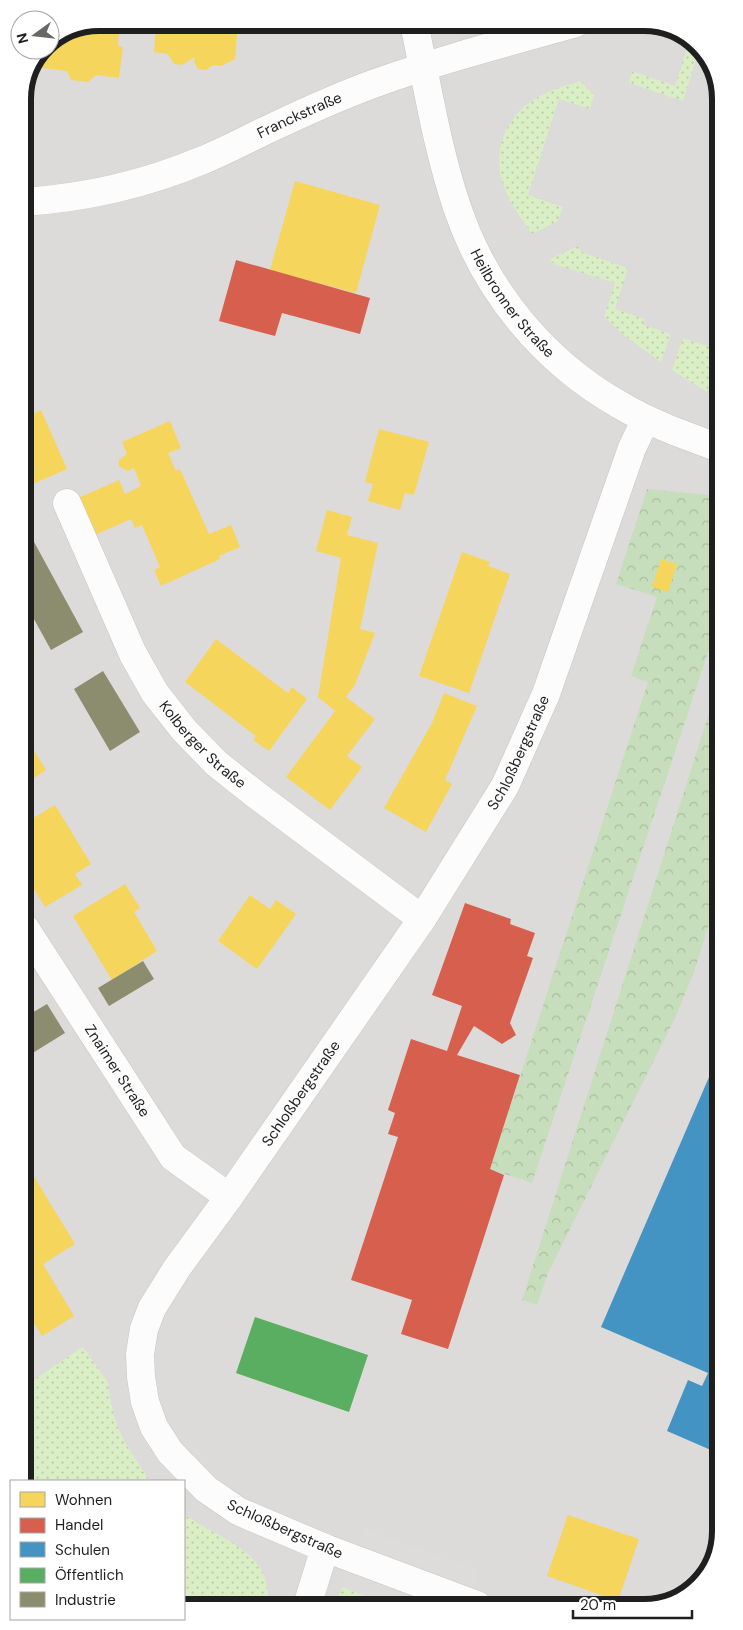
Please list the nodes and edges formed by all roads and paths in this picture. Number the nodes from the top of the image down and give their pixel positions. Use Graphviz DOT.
graph roads {
  1 [pos="416,31"];
  2 [pos="549,31"];
  3 [pos="424,68"];
  4 [pos="31,201"];
  5 [pos="646,419"];
  6 [pos="712,445"];
  7 [pos="67,503"];
  8 [pos="422,919"];
  9 [pos="31,937"];
  10 [pos="229,1197"];
  11 [pos="325,1548"];
  12 [pos="309,1599"];
  13 [pos="461,1599"];
  1 -- 3 [label="street, Heilbronner Straße"];
  2 -- 3 [label="street, Franckstraße"];
  3 -- 4 [label="street, Franckstraße"];
  3 -- 5 [label="street, Heilbronner Straße"];
  5 -- 6 [label="street, Heilbronner Straße"];
  5 -- 8 [label="street, Schloßbergstraße"];
  7 -- 8 [label="street, Kolberger Straße"];
  8 -- 10 [label="street, Schloßbergstraße"];
  9 -- 10 [label="street, Znaimer Straße"];
  10 -- 11 [label="street, Schloßbergstraße"];
  11 -- 12 [label="street"];
  11 -- 13 [label="street, Schloßbergstraße"];
}
